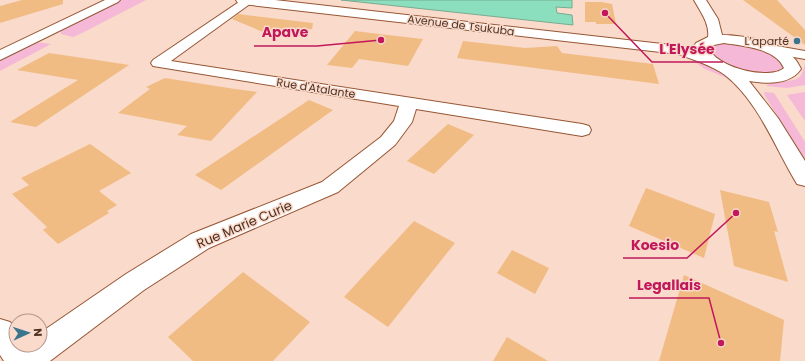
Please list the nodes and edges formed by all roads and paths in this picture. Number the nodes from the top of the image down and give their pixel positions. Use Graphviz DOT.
graph roads {
  1 [pos="114,0"];
  2 [pos="245,0"];
  3 [pos="700,0"];
  4 [pos="714,23"];
  5 [pos="749,42"];
  6 [pos="708,49"];
  7 [pos="770,49"];
  8 [pos="805,55"];
  9 [pos="0,56"];
  10 [pos="798,62"];
  11 [pos="730,70"];
  12 [pos="766,78"];
  13 [pos="409,103"];
  14 [pos="760,103"];
  15 [pos="582,130"];
  16 [pos="805,180"];
  17 [pos="0,332"];
  18 [pos="24,361"];
  1 -- 9 [label="street"];
  2 -- 6 [label="main road, Avenue de Tsukuba"];
  2 -- 13 [label="street, Rue d'Atalante"];
  3 -- 4 [label="main road"];
  4 -- 5 [label="main road"];
  4 -- 6 [label="main road"];
  5 -- 6 [label="main road"];
  5 -- 7 [label="main road"];
  6 -- 11 [label="main road"];
  7 -- 8 [label="street"];
  7 -- 10 [label="main road"];
  10 -- 12 [label="main road"];
  11 -- 12 [label="main road"];
  11 -- 14 [label="main road"];
  12 -- 14 [label="main road"];
  13 -- 15 [label="street, Rue d'Atalante"];
  13 -- 18 [label="street, Rue Marie Curie"];
  14 -- 16 [label="main road"];
  17 -- 18 [label="street"];
}
